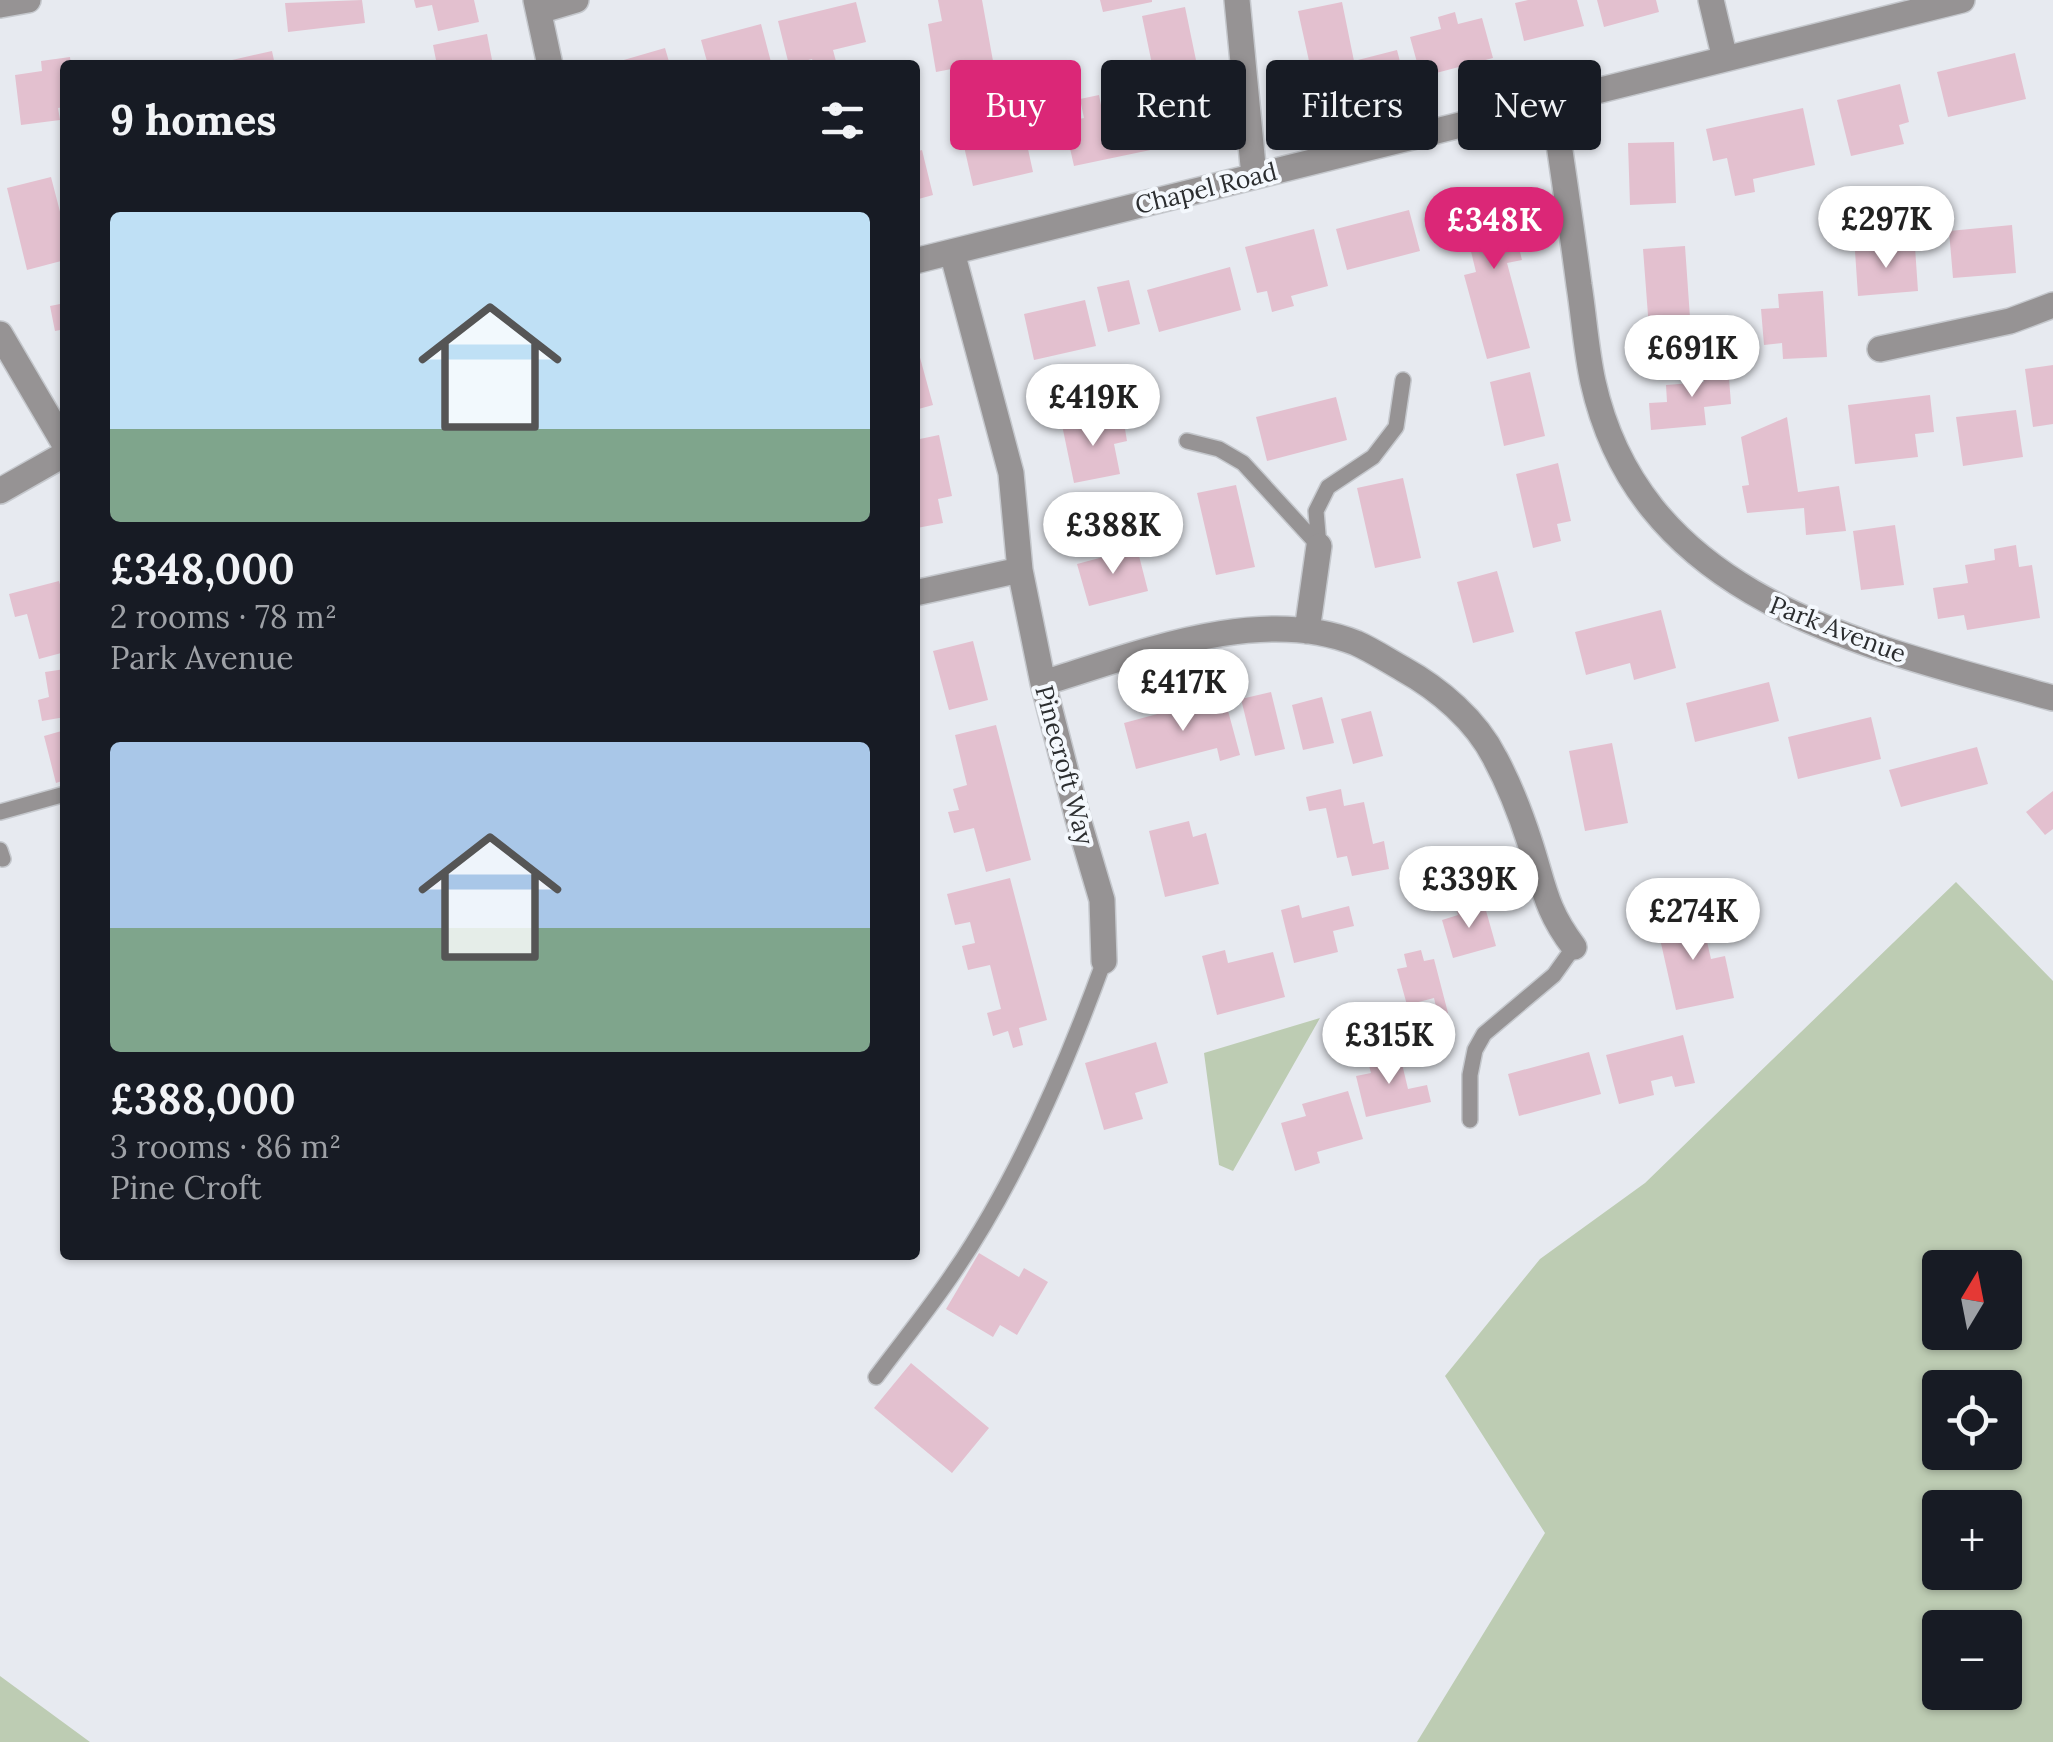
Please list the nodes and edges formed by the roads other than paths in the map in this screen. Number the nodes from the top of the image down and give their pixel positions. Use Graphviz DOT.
graph roads {
  1 [pos="28,0"];
  2 [pos="576,0"];
  3 [pos="1237,0"];
  4 [pos="1712,0"];
  5 [pos="1962,0"];
  6 [pos="0,5"];
  7 [pos="537,6"];
  8 [pos="1725,59"];
  9 [pos="549,60"];
  10 [pos="1601,91"];
  11 [pos="1458,127"];
  12 [pos="1560,150"];
  13 [pos="1254,176"];
  14 [pos="952,252"];
  15 [pos="920,260"];
  16 [pos="2053,305"];
  17 [pos="0,334"];
  18 [pos="1880,349"];
  19 [pos="1403,380"];
  20 [pos="60,436"];
  21 [pos="1187,442"];
  22 [pos="60,457"];
  23 [pos="0,491"];
  24 [pos="1319,546"];
  25 [pos="1020,570"];
  26 [pos="920,592"];
  27 [pos="1307,631"];
  28 [pos="1043,683"];
  29 [pos="2053,698"];
  30 [pos="60,795"];
  31 [pos="0,812"];
  32 [pos="1574,947"];
  33 [pos="1104,962"];
  34 [pos="1470,1120"];
  35 [pos="876,1377"];
  1 -- 6 [label="street"];
  2 -- 7 [label="street"];
  3 -- 13 [label="street"];
  4 -- 8 [label="street"];
  5 -- 8 [label="street, Chapel Road"];
  7 -- 9 [label="street"];
  8 -- 10 [label="street, Chapel Road"];
  11 -- 13 [label="street, Chapel Road"];
  12 -- 29 [label="street, Park Avenue"];
  13 -- 14 [label="street, Chapel Road"];
  14 -- 15 [label="street, Chapel Road"];
  14 -- 25 [label="street, Pinecroft Way"];
  16 -- 18 [label="street"];
  17 -- 20 [label="street"];
  19 -- 24 [label="lane"];
  21 -- 24 [label="lane"];
  22 -- 23 [label="street"];
  24 -- 27 [label="street"];
  25 -- 26 [label="street"];
  25 -- 28 [label="street, Pinecroft Way"];
  27 -- 28 [label="street"];
  27 -- 32 [label="street"];
  28 -- 33 [label="street, Pinecroft Way"];
  30 -- 31 [label="lane"];
  32 -- 34 [label="lane"];
  33 -- 35 [label="lane"];
}
